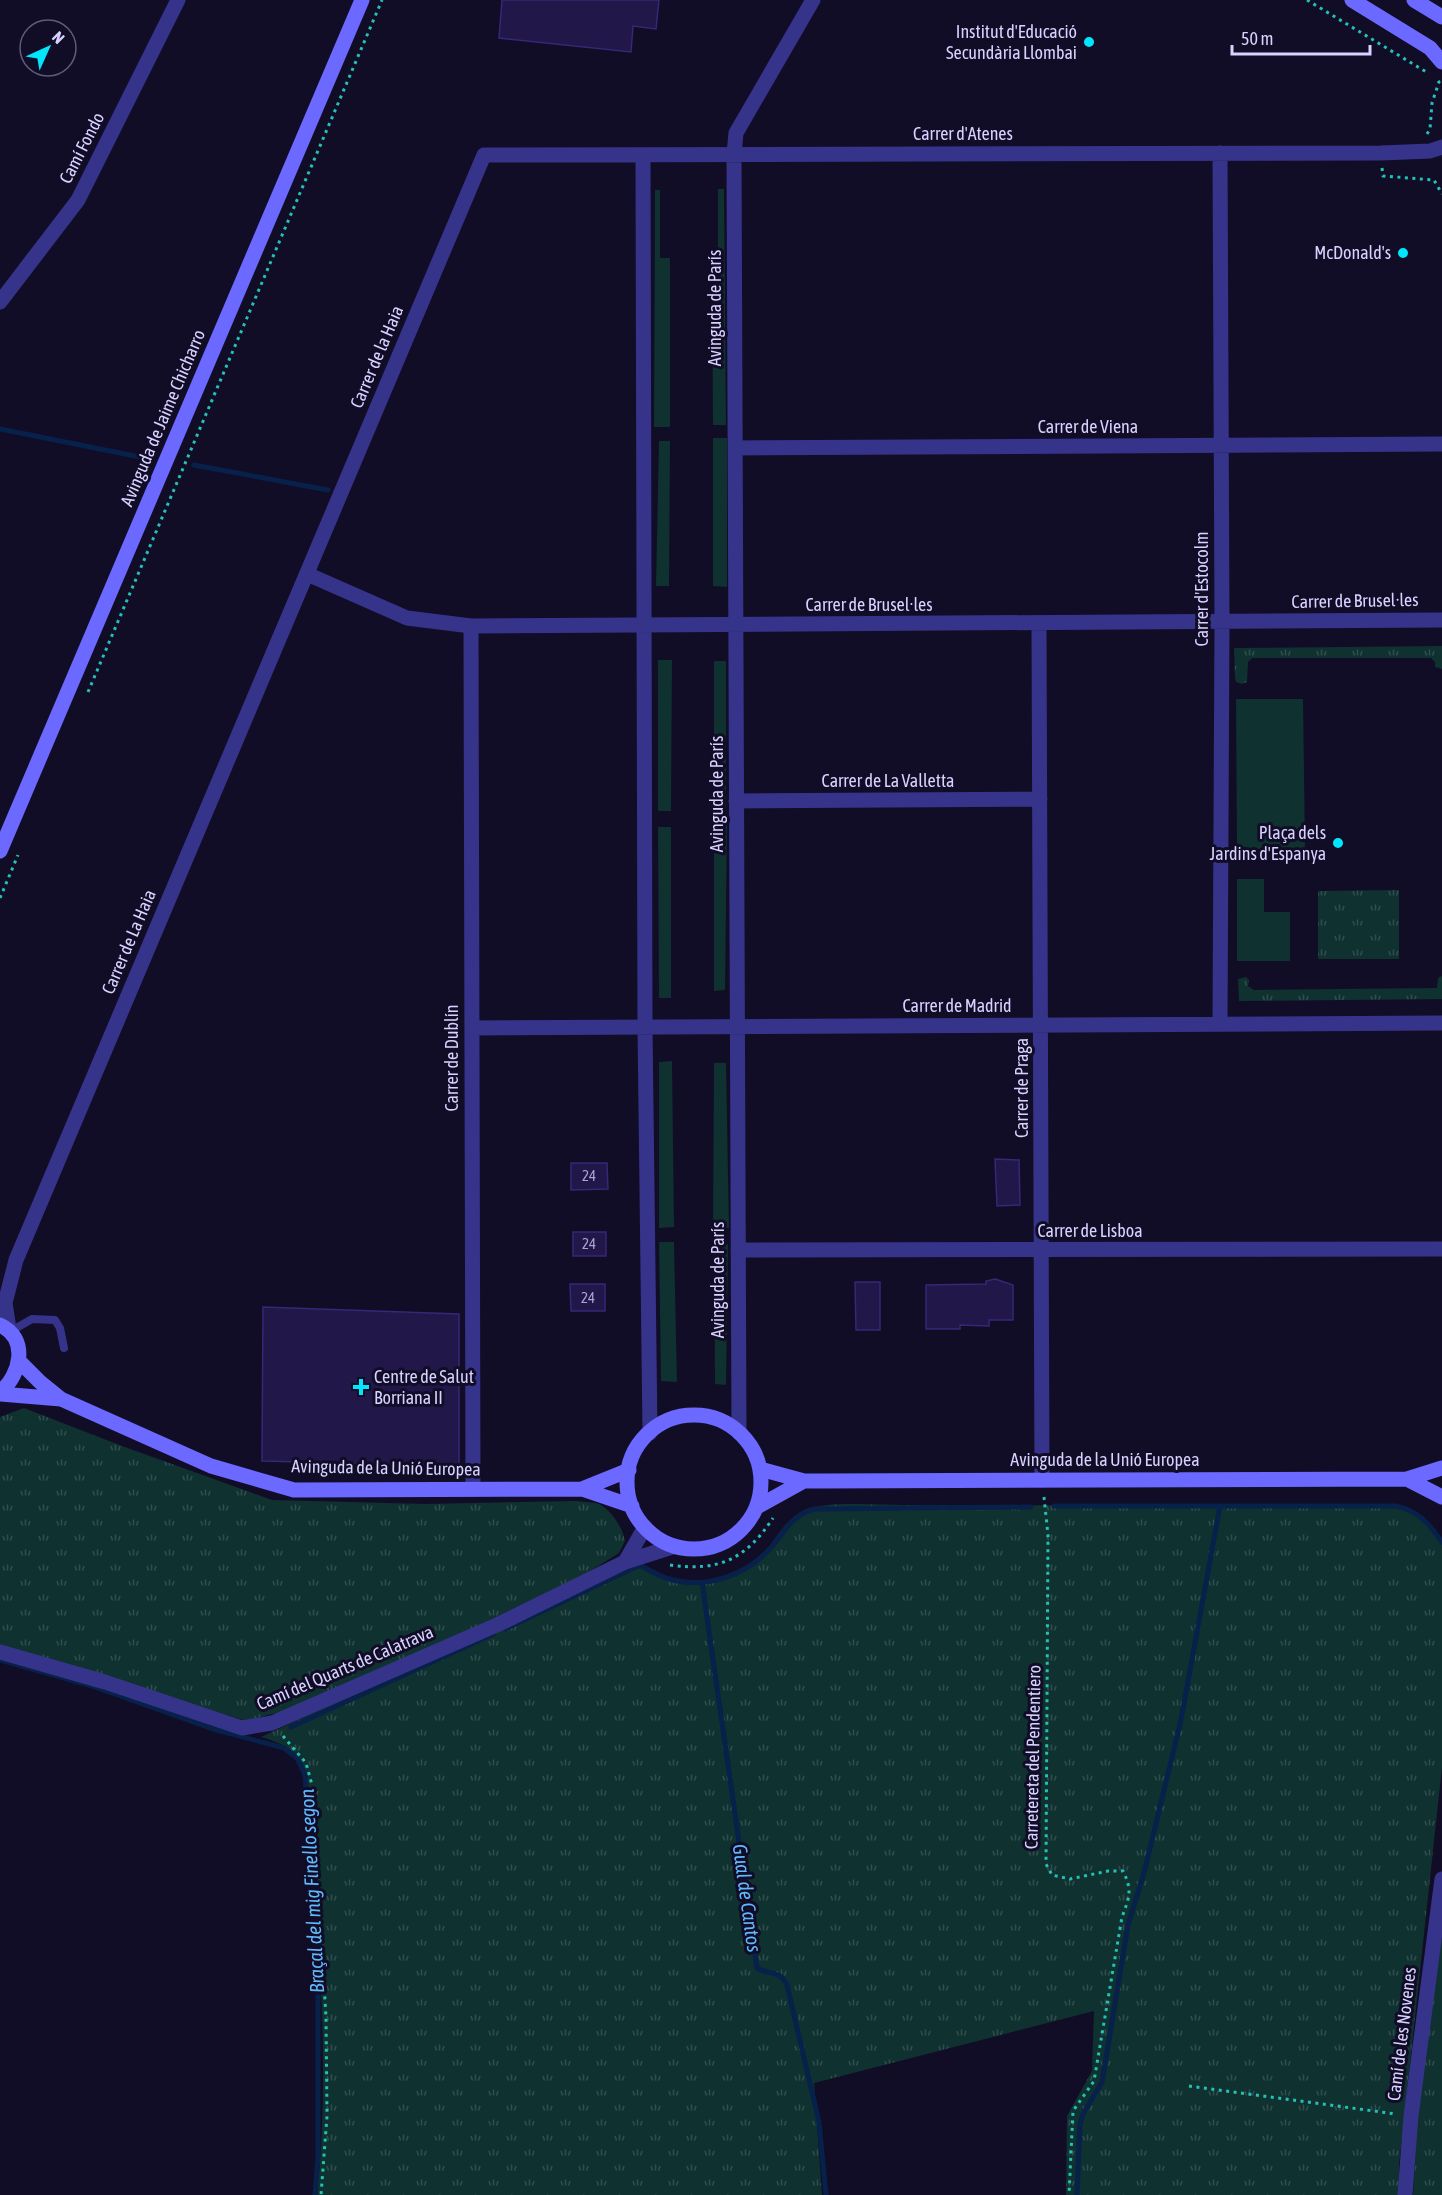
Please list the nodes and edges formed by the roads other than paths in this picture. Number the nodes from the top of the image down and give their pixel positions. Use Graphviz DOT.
graph roads {
  1 [pos="178,0"];
  2 [pos="362,0"];
  3 [pos="813,0"];
  4 [pos="1352,0"];
  5 [pos="1414,0"];
  6 [pos="1442,17"];
  7 [pos="1442,62"];
  8 [pos="1442,147"];
  9 [pos="1220,153"];
  10 [pos="734,154"];
  11 [pos="484,155"];
  12 [pos="643,155"];
  13 [pos="0,302"];
  14 [pos="1442,444"];
  15 [pos="1221,445"];
  16 [pos="735,448"];
  17 [pos="307,574"];
  18 [pos="1442,620"];
  19 [pos="1222,622"];
  20 [pos="1039,624"];
  21 [pos="736,625"];
  22 [pos="644,626"];
  23 [pos="471,627"];
  24 [pos="1040,800"];
  25 [pos="736,801"];
  26 [pos="0,850"];
  27 [pos="1442,1023"];
  28 [pos="1220,1024"];
  29 [pos="1041,1026"];
  30 [pos="645,1027"];
  31 [pos="737,1027"];
  32 [pos="472,1028"];
  33 [pos="738,1250"];
  34 [pos="1042,1250"];
  35 [pos="1442,1250"];
  36 [pos="7,1328"];
  37 [pos="64,1348"];
  38 [pos="19,1361"];
  39 [pos="0,1393"];
  40 [pos="61,1399"];
  41 [pos="650,1433"];
  42 [pos="739,1433"];
  43 [pos="1442,1468"];
  44 [pos="760,1469"];
  45 [pos="629,1470"];
  46 [pos="1407,1479"];
  47 [pos="1042,1480"];
  48 [pos="804,1481"];
  49 [pos="473,1489"];
  50 [pos="582,1489"];
  51 [pos="1442,1497"];
  52 [pos="632,1506"];
  53 [pos="757,1507"];
  54 [pos="645,1527"];
  55 [pos="675,1546"];
  56 [pos="625,1562"];
  57 [pos="0,1652"];
  58 [pos="1442,1879"];
  59 [pos="1405,2195"];
  1 -- 13 [label="street, Camí Fondo"];
  2 -- 26 [label="street, Avinguda de Jaime Chicharro"];
  3 -- 10 [label="street, Avinguda de París"];
  4 -- 7 [label="street"];
  5 -- 6 [label="street"];
  8 -- 9 [label="street, Carrer d'Atenes"];
  9 -- 10 [label="street, Carrer d'Atenes"];
  9 -- 15 [label="street, Carrer d'Estocolm"];
  10 -- 12 [label="street, Carrer d'Atenes"];
  10 -- 16 [label="street, Avinguda de París"];
  11 -- 12 [label="street, Carrer d'Atenes"];
  11 -- 17 [label="street, Carrer de la Haia"];
  12 -- 22 [label="street"];
  14 -- 15 [label="street, Carrer de Viena"];
  15 -- 16 [label="street, Carrer de Viena"];
  15 -- 19 [label="street, Carrer d'Estocolm"];
  16 -- 21 [label="street, Avinguda de París"];
  17 -- 23 [label="street, Carrer de Brusel·les"];
  17 -- 36 [label="street, Carrer de La Haia"];
  18 -- 19 [label="street, Carrer de Brusel·les"];
  19 -- 20 [label="street, Carrer de Brusel·les"];
  19 -- 28 [label="street, Carrer d'Estocolm"];
  20 -- 21 [label="street, Carrer de Brusel·les"];
  20 -- 24 [label="street, Carrer de Praga"];
  21 -- 22 [label="street, Carrer de Brusel·les"];
  21 -- 25 [label="street, Avinguda de París"];
  22 -- 23 [label="street, Carrer de Brusel·les"];
  22 -- 30 [label="street"];
  23 -- 32 [label="street, Carrer de Dublín"];
  24 -- 25 [label="street, Carrer de La Valletta"];
  24 -- 29 [label="street, Carrer de Praga"];
  25 -- 31 [label="street, Avinguda de París"];
  27 -- 28 [label="street, Carrer de Madrid"];
  28 -- 29 [label="street, Carrer de Madrid"];
  29 -- 31 [label="street, Carrer de Madrid"];
  29 -- 34 [label="street, Carrer de Praga"];
  30 -- 31 [label="street, Carrer de Madrid"];
  30 -- 32 [label="street, Carrer de Madrid"];
  30 -- 41 [label="street"];
  31 -- 33 [label="street, Avinguda de París"];
  32 -- 49 [label="street, Carrer de Dublín"];
  33 -- 34 [label="street, Carrer de Lisboa"];
  33 -- 42 [label="street, Avinguda de París"];
  34 -- 35 [label="street, Carrer de Lisboa"];
  34 -- 47 [label="street, Carrer de Praga"];
  36 -- 37 [label="lane"];
  36 -- 38 [label="street, Avinguda de la Unió Europea"];
  38 -- 39 [label="street, Avinguda de la Unió Europea"];
  38 -- 40 [label="street, Avinguda de la Unió Europea"];
  39 -- 40 [label="street, Avinguda de la Unió Europea"];
  40 -- 49 [label="street, Avinguda de la Unió Europea"];
  41 -- 42 [label="street"];
  41 -- 45 [label="street"];
  42 -- 44 [label="street"];
  43 -- 46 [label="street, Avinguda de la Unió Europea"];
  44 -- 48 [label="street, Avinguda de la Unió Europea"];
  44 -- 53 [label="street"];
  45 -- 50 [label="street, Avinguda de la Unió Europea"];
  45 -- 52 [label="street"];
  46 -- 47 [label="street, Avinguda de la Unió Europea"];
  46 -- 51 [label="street, Avinguda de la Unió Europea"];
  47 -- 48 [label="street, Avinguda de la Unió Europea"];
  48 -- 53 [label="street, Avinguda de la Unió Europea"];
  49 -- 50 [label="street, Avinguda de la Unió Europea"];
  50 -- 52 [label="street, Avinguda de la Unió Europea"];
  52 -- 54 [label="street"];
  53 -- 55 [label="street"];
  54 -- 55 [label="street"];
  54 -- 56 [label="street"];
  55 -- 56 [label="street, Camí del Quarts de Calatrava"];
  56 -- 57 [label="street, Camí del Quarts de Calatrava"];
  58 -- 59 [label="street, Camí de les Novenes"];
}
